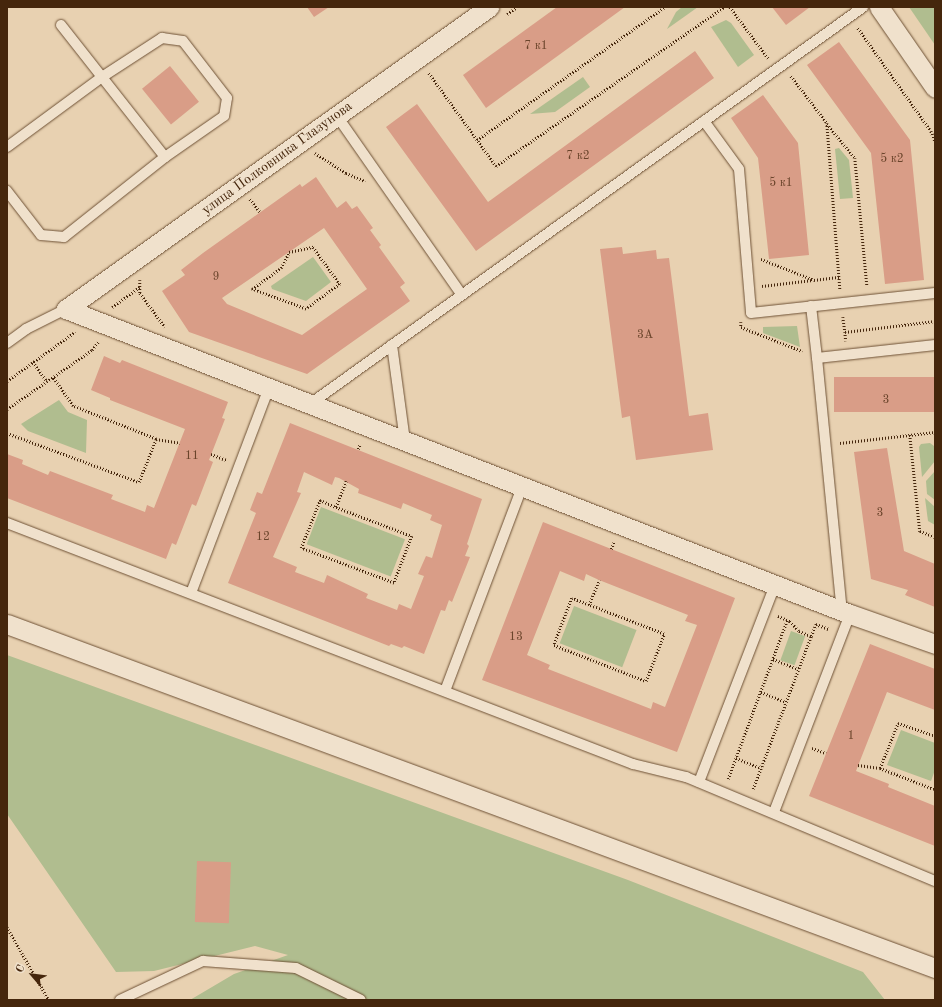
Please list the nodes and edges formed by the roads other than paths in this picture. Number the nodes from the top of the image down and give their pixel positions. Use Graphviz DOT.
graph roads {
  1 [pos="863,7"];
  2 [pos="879,7"];
  3 [pos="496,12"];
  4 [pos="61,25"];
  5 [pos="102,77"];
  6 [pos="935,88"];
  7 [pos="337,116"];
  8 [pos="704,121"];
  9 [pos="7,146"];
  10 [pos="165,157"];
  11 [pos="7,191"];
  12 [pos="935,293"];
  13 [pos="462,295"];
  14 [pos="811,306"];
  15 [pos="66,309"];
  16 [pos="7,343"];
  17 [pos="392,345"];
  18 [pos="935,345"];
  19 [pos="817,358"];
  20 [pos="269,388"];
  21 [pos="310,404"];
  22 [pos="405,441"];
  23 [pos="522,487"];
  24 [pos="7,523"];
  25 [pos="775,585"];
  26 [pos="190,593"];
  27 [pos="846,613"];
  28 [pos="7,624"];
  29 [pos="935,644"];
  30 [pos="444,691"];
  31 [pos="699,782"];
  32 [pos="774,812"];
  33 [pos="935,881"];
  34 [pos="935,968"];
  35 [pos="120,1000"];
  36 [pos="361,1000"];
  1 -- 8 [label="lane"];
  2 -- 6 [label="street"];
  3 -- 7 [label="street, улица Полковника Глазунова"];
  4 -- 5 [label="lane"];
  5 -- 9 [label="lane"];
  5 -- 10 [label="lane"];
  5 -- 10 [label="lane"];
  7 -- 13 [label="lane"];
  7 -- 15 [label="street, улица Полковника Глазунова"];
  8 -- 13 [label="lane"];
  8 -- 14 [label="lane"];
  10 -- 11 [label="lane"];
  12 -- 14 [label="lane"];
  13 -- 17 [label="lane"];
  14 -- 19 [label="lane"];
  15 -- 16 [label="lane"];
  15 -- 20 [label="street"];
  17 -- 21 [label="lane"];
  17 -- 22 [label="lane"];
  18 -- 19 [label="lane"];
  19 -- 27 [label="lane"];
  20 -- 21 [label="street"];
  20 -- 26 [label="lane"];
  21 -- 22 [label="street"];
  22 -- 23 [label="street"];
  23 -- 25 [label="street"];
  23 -- 30 [label="lane"];
  24 -- 26 [label="lane"];
  25 -- 27 [label="street"];
  25 -- 31 [label="lane"];
  26 -- 30 [label="lane"];
  27 -- 29 [label="street"];
  27 -- 32 [label="lane"];
  28 -- 34 [label="street"];
  30 -- 31 [label="lane"];
  31 -- 32 [label="lane"];
  32 -- 33 [label="lane"];
  35 -- 36 [label="lane"];
}
